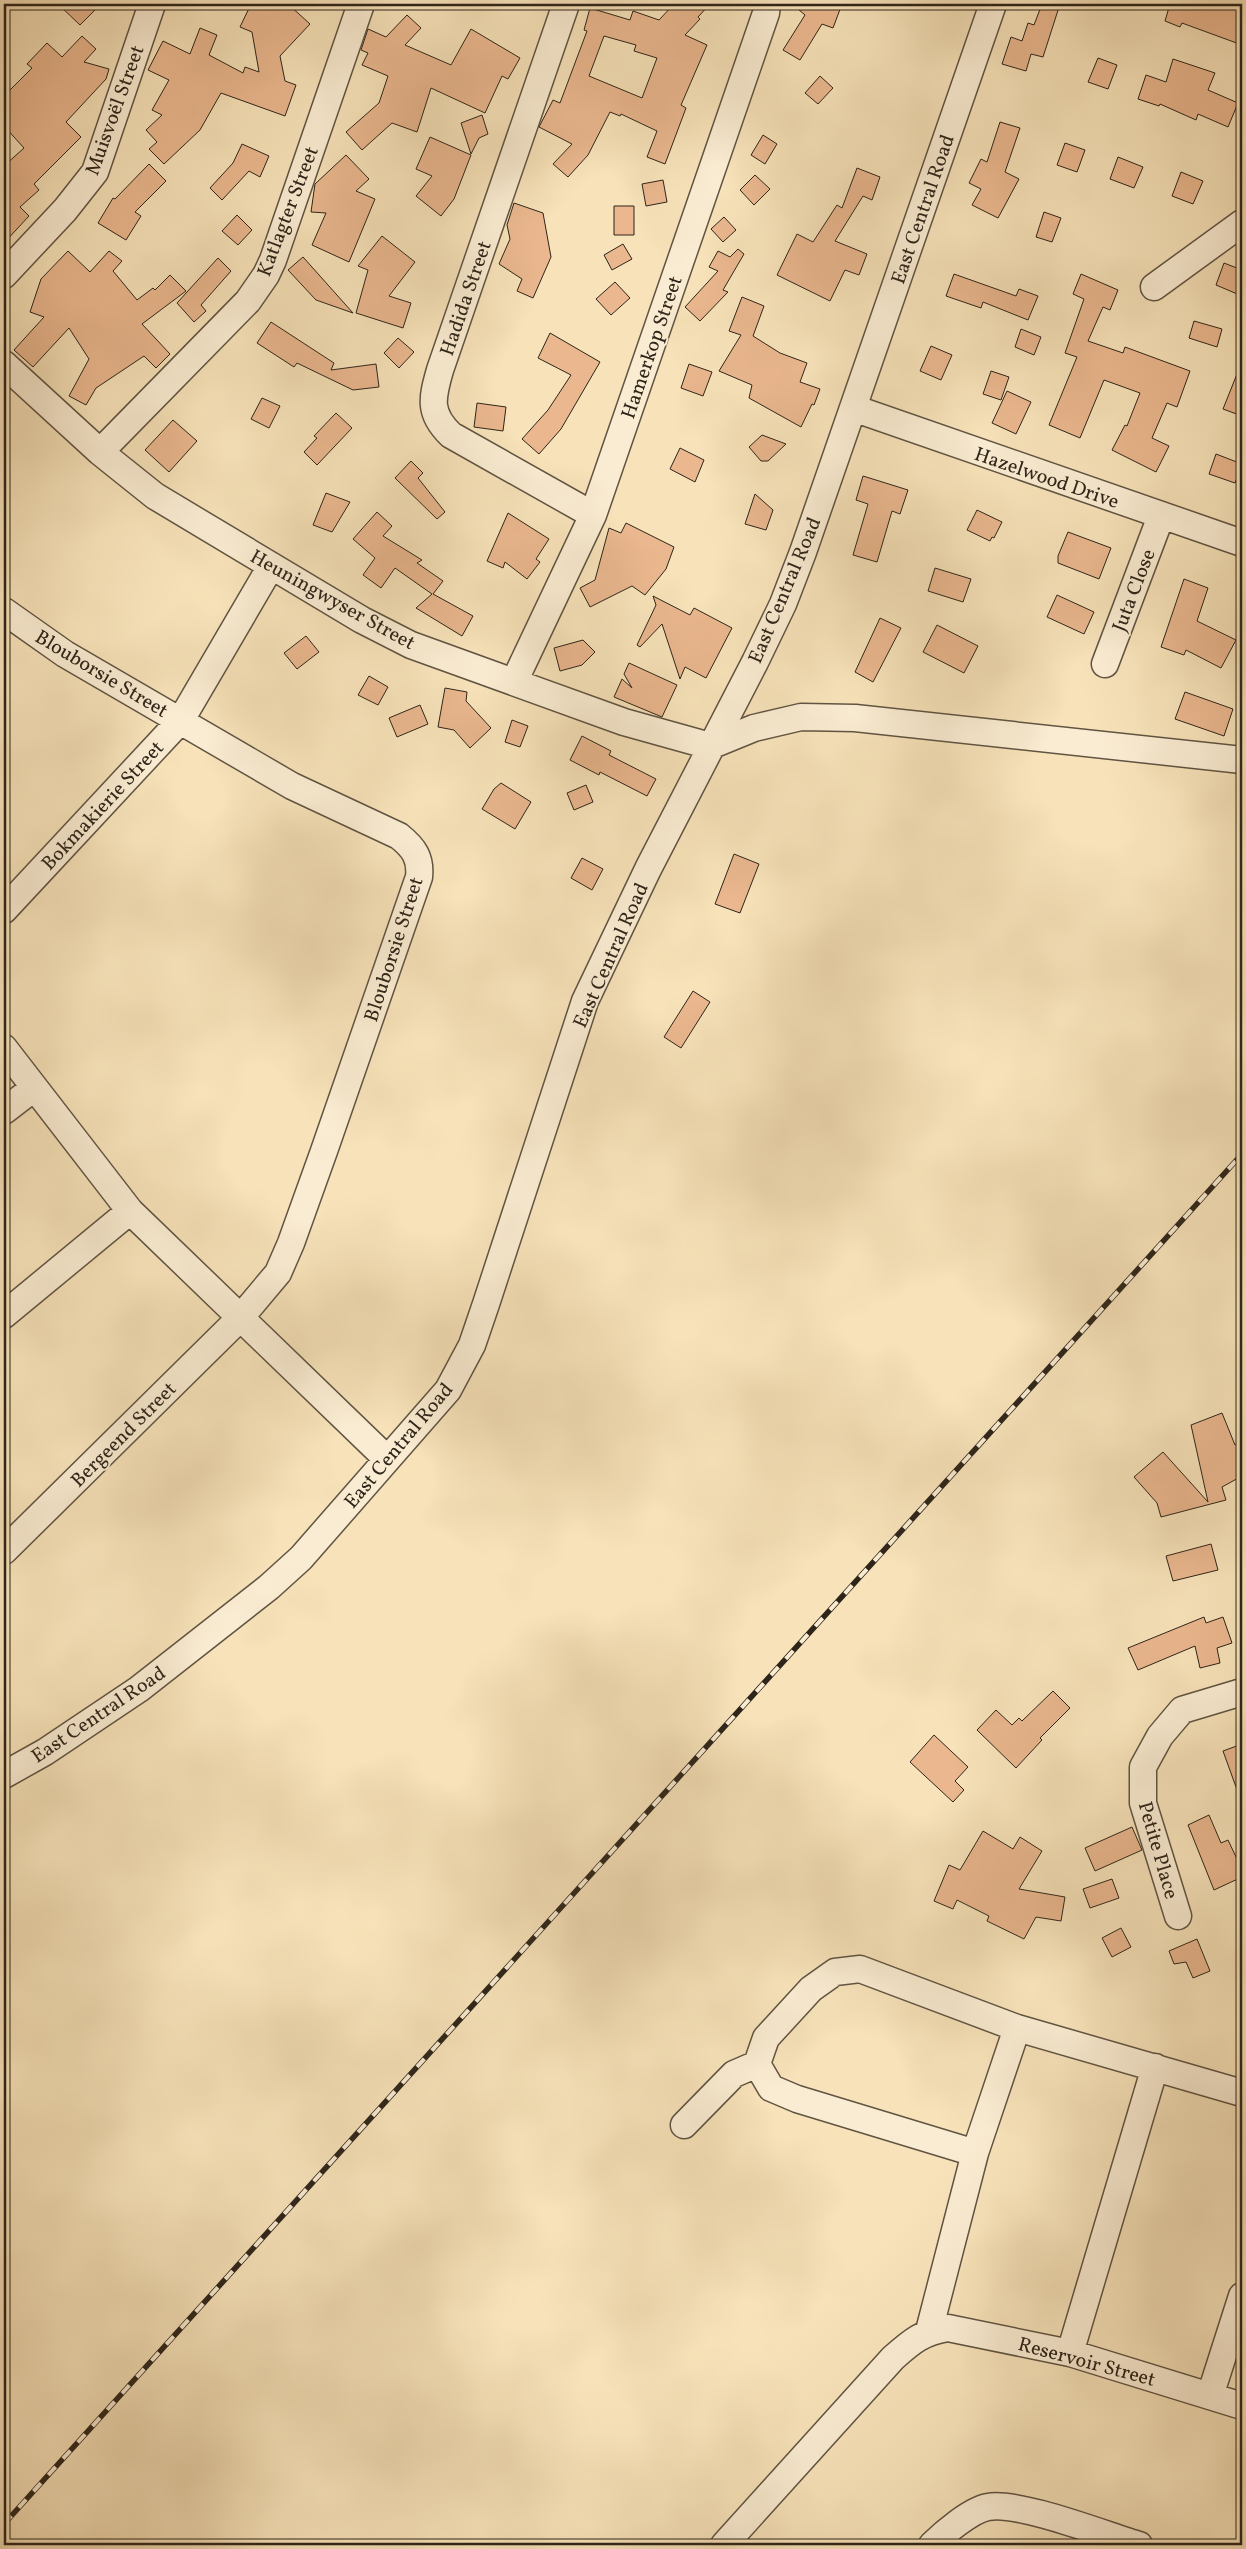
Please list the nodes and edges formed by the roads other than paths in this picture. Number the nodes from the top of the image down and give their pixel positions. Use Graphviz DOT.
graph roads {
  1 [pos="152,4"];
  2 [pos="360,4"];
  3 [pos="566,4"];
  4 [pos="767,4"];
  5 [pos="993,4"];
  6 [pos="1242,223"];
  7 [pos="4,275"];
  8 [pos="1154,287"];
  9 [pos="4,364"];
  10 [pos="853,408"];
  11 [pos="100,452"];
  12 [pos="593,515"];
  13 [pos="1160,516"];
  14 [pos="1242,543"];
  15 [pos="271,566"];
  16 [pos="6,616"];
  17 [pos="1105,664"];
  18 [pos="514,682"];
  19 [pos="181,720"];
  20 [pos="710,746"];
  21 [pos="1242,760"];
  22 [pos="4,910"];
  23 [pos="4,1048"];
  24 [pos="34,1088"];
  25 [pos="4,1111"];
  26 [pos="130,1211"];
  27 [pos="4,1315"];
  28 [pos="241,1317"];
  29 [pos="387,1459"];
  30 [pos="4,1551"];
  31 [pos="1242,1692"];
  32 [pos="4,1775"];
  33 [pos="1178,1916"];
  34 [pos="1017,2028"];
  35 [pos="757,2064"];
  36 [pos="1155,2067"];
  37 [pos="1242,2093"];
  38 [pos="684,2125"];
  39 [pos="975,2153"];
  40 [pos="1242,2296"];
  41 [pos="929,2331"];
  42 [pos="1070,2353"];
  43 [pos="1210,2396"];
  44 [pos="1242,2406"];
  45 [pos="724,2545"];
  46 [pos="932,2545"];
  47 [pos="1139,2545"];
  1 -- 7 [label="street, Muisvoël Street"];
  2 -- 11 [label="street, Katlagter Street"];
  3 -- 12 [label="street, Hadida Street"];
  4 -- 12 [label="street, Hamerkop Street"];
  5 -- 10 [label="street, East Central Road"];
  6 -- 8 [label="street"];
  9 -- 11 [label="street, Heuningwyser Street"];
  10 -- 13 [label="street, Hazelwood Drive"];
  10 -- 20 [label="street, East Central Road"];
  11 -- 15 [label="street, Heuningwyser Street"];
  12 -- 18 [label="street, Hamerkop Street"];
  13 -- 14 [label="street, Hazelwood Drive"];
  13 -- 17 [label="street, Juta Close"];
  15 -- 18 [label="street, Heuningwyser Street"];
  15 -- 19 [label="street, Bokmakierie Street"];
  16 -- 19 [label="street, Blouborsie Street"];
  18 -- 20 [label="street, Heuningwyser Street"];
  19 -- 22 [label="street, Bokmakierie Street"];
  19 -- 28 [label="street, Blouborsie Street"];
  20 -- 21 [label="street"];
  20 -- 29 [label="street, East Central Road"];
  23 -- 24 [label="street"];
  24 -- 25 [label="street"];
  24 -- 26 [label="street"];
  26 -- 27 [label="street"];
  26 -- 28 [label="street"];
  28 -- 29 [label="street"];
  28 -- 30 [label="street, Bergeend Street"];
  29 -- 32 [label="street, East Central Road"];
  31 -- 33 [label="street, Petite Place"];
  34 -- 35 [label="street"];
  34 -- 36 [label="street"];
  34 -- 39 [label="street"];
  35 -- 38 [label="street"];
  35 -- 39 [label="street"];
  36 -- 37 [label="street"];
  36 -- 42 [label="street"];
  39 -- 41 [label="street"];
  40 -- 43 [label="street"];
  41 -- 42 [label="street, Reservoir Street"];
  41 -- 45 [label="street"];
  42 -- 43 [label="street, Reservoir Street"];
  43 -- 44 [label="street, Reservoir Street"];
  46 -- 47 [label="street"];
}
